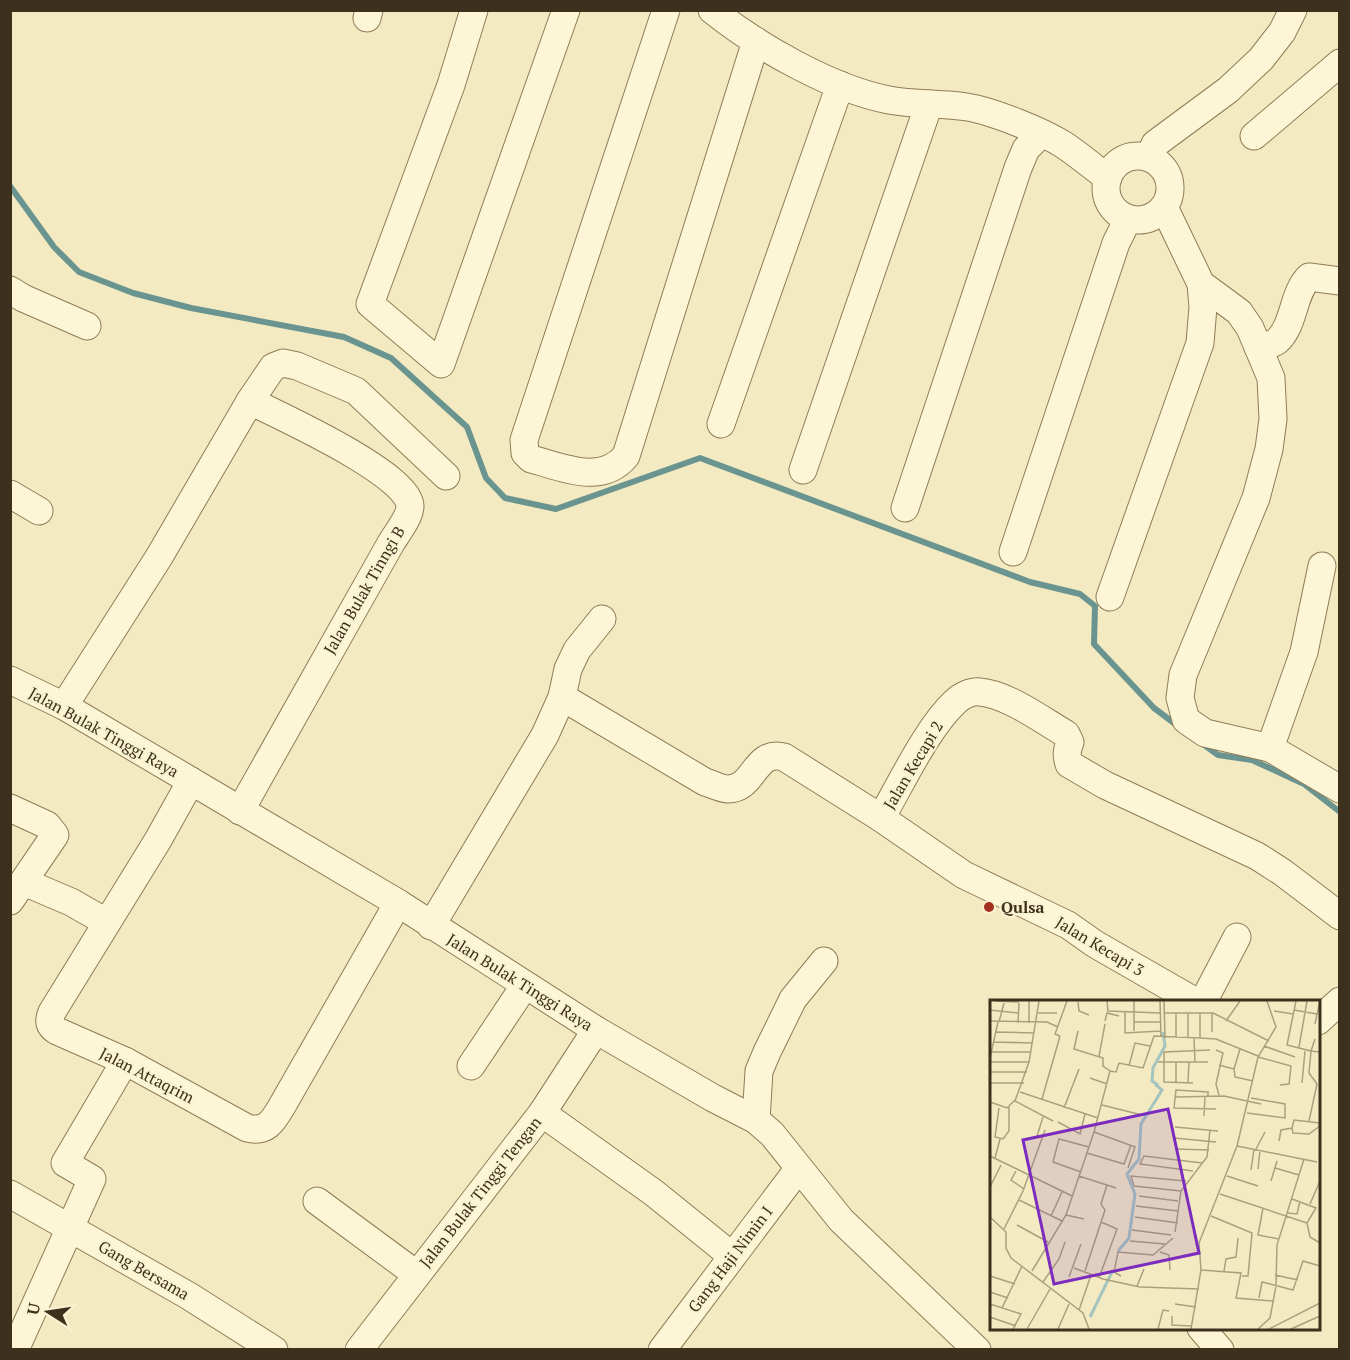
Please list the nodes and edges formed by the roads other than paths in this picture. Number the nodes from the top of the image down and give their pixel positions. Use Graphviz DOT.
graph roads {
  1 [pos="474,10"];
  2 [pos="566,10"];
  3 [pos="666,10"];
  4 [pos="712,10"];
  5 [pos="1293,10"];
  6 [pos="756,41"];
  7 [pos="1340,63"];
  8 [pos="840,85"];
  9 [pos="929,104"];
  10 [pos="1041,134"];
  11 [pos="1254,136"];
  12 [pos="1156,164"];
  13 [pos="1108,178"];
  14 [pos="1164,207"];
  15 [pos="1128,219"];
  16 [pos="1339,278"];
  17 [pos="1201,284"];
  18 [pos="10,290"];
  19 [pos="87,326"];
  20 [pos="1258,347"];
  21 [pos="250,401"];
  22 [pos="721,424"];
  23 [pos="803,470"];
  24 [pos="446,476"];
  25 [pos="10,494"];
  26 [pos="905,508"];
  27 [pos="39,511"];
  28 [pos="1013,552"];
  29 [pos="1322,566"];
  30 [pos="1110,597"];
  31 [pos="602,619"];
  32 [pos="10,680"];
  33 [pos="562,697"];
  34 [pos="64,706"];
  35 [pos="1270,748"];
  36 [pos="191,781"];
  37 [pos="1340,789"];
  38 [pos="10,808"];
  39 [pos="240,811"];
  40 [pos="881,818"];
  41 [pos="17,891"];
  42 [pos="398,903"];
  43 [pos="1340,916"];
  44 [pos="106,922"];
  45 [pos="431,926"];
  46 [pos="1237,937"];
  47 [pos="824,961"];
  48 [pos="525,985"];
  49 [pos="1193,1000"];
  50 [pos="1204,1000"];
  51 [pos="596,1030"];
  52 [pos="124,1061"];
  53 [pos="471,1066"];
  54 [pos="542,1113"];
  55 [pos="756,1120"];
  56 [pos="799,1168"];
  57 [pos="10,1194"];
  58 [pos="317,1201"];
  59 [pos="70,1227"];
  60 [pos="732,1256"];
  61 [pos="416,1274"];
  62 [pos="1202,1330"];
  63 [pos="961,1344"];
  64 [pos="15,1350"];
  65 [pos="274,1350"];
  66 [pos="358,1350"];
  67 [pos="662,1350"];
  68 [pos="1220,1350"];
  1 -- 2 [label="street"];
  3 -- 6 [label="street"];
  4 -- 6 [label="street"];
  5 -- 12 [label="street"];
  6 -- 8 [label="street"];
  7 -- 11 [label="street"];
  8 -- 9 [label="street"];
  8 -- 22 [label="street"];
  9 -- 10 [label="street"];
  9 -- 23 [label="street"];
  10 -- 13 [label="street"];
  10 -- 26 [label="street"];
  12 -- 13 [label="street"];
  12 -- 14 [label="street"];
  13 -- 15 [label="street"];
  14 -- 15 [label="street"];
  14 -- 17 [label="street"];
  15 -- 28 [label="street"];
  16 -- 20 [label="street"];
  17 -- 20 [label="street"];
  17 -- 30 [label="street"];
  18 -- 19 [label="street"];
  20 -- 35 [label="street"];
  21 -- 24 [label="street"];
  21 -- 34 [label="street"];
  21 -- 39 [label="street, Jalan Bulak Tinngi B"];
  25 -- 27 [label="street"];
  29 -- 35 [label="street"];
  31 -- 33 [label="street"];
  32 -- 34 [label="street, Jalan Bulak Tinggi Raya"];
  33 -- 40 [label="street, Jalan Kecapi 2"];
  33 -- 45 [label="street"];
  34 -- 36 [label="street, Jalan Bulak Tinggi Raya"];
  35 -- 37 [label="street"];
  36 -- 39 [label="street, Jalan Bulak Tinggi Raya"];
  36 -- 44 [label="street, Jalan Attaqrim"];
  38 -- 41 [label="street"];
  39 -- 42 [label="street, Jalan Bulak Tinggi Raya"];
  40 -- 43 [label="street, Jalan Kecapi 2"];
  40 -- 49 [label="street, Jalan Kecapi 3"];
  41 -- 44 [label="street"];
  42 -- 45 [label="street, Jalan Bulak Tinggi Raya"];
  42 -- 52 [label="street, Jalan Attaqrim"];
  44 -- 52 [label="street, Jalan Attaqrim"];
  45 -- 48 [label="street, Jalan Bulak Tinggi Raya"];
  46 -- 50 [label="street"];
  47 -- 55 [label="street"];
  48 -- 51 [label="street, Jalan Bulak Tinggi Raya"];
  48 -- 53 [label="street"];
  51 -- 54 [label="street, Jalan Bulak Tinggi Tengan"];
  51 -- 55 [label="street, Jalan Bulak Tinggi Raya"];
  52 -- 59 [label="street"];
  54 -- 60 [label="street"];
  54 -- 61 [label="street, Jalan Bulak Tinggi Tengan"];
  55 -- 56 [label="street, Jalan Bulak Tinggi Raya"];
  56 -- 60 [label="street, Gang Haji Nimin I"];
  56 -- 63 [label="street, Jalan Bulak Tinggi Raya"];
  57 -- 59 [label="street, Gang Bersama"];
  58 -- 61 [label="street"];
  59 -- 64 [label="street"];
  59 -- 65 [label="street, Gang Bersama"];
  60 -- 67 [label="street, Gang Haji Nimin I"];
  61 -- 66 [label="street, Jalan Bulak Tinggi Tengan"];
  62 -- 68 [label="street"];
}
